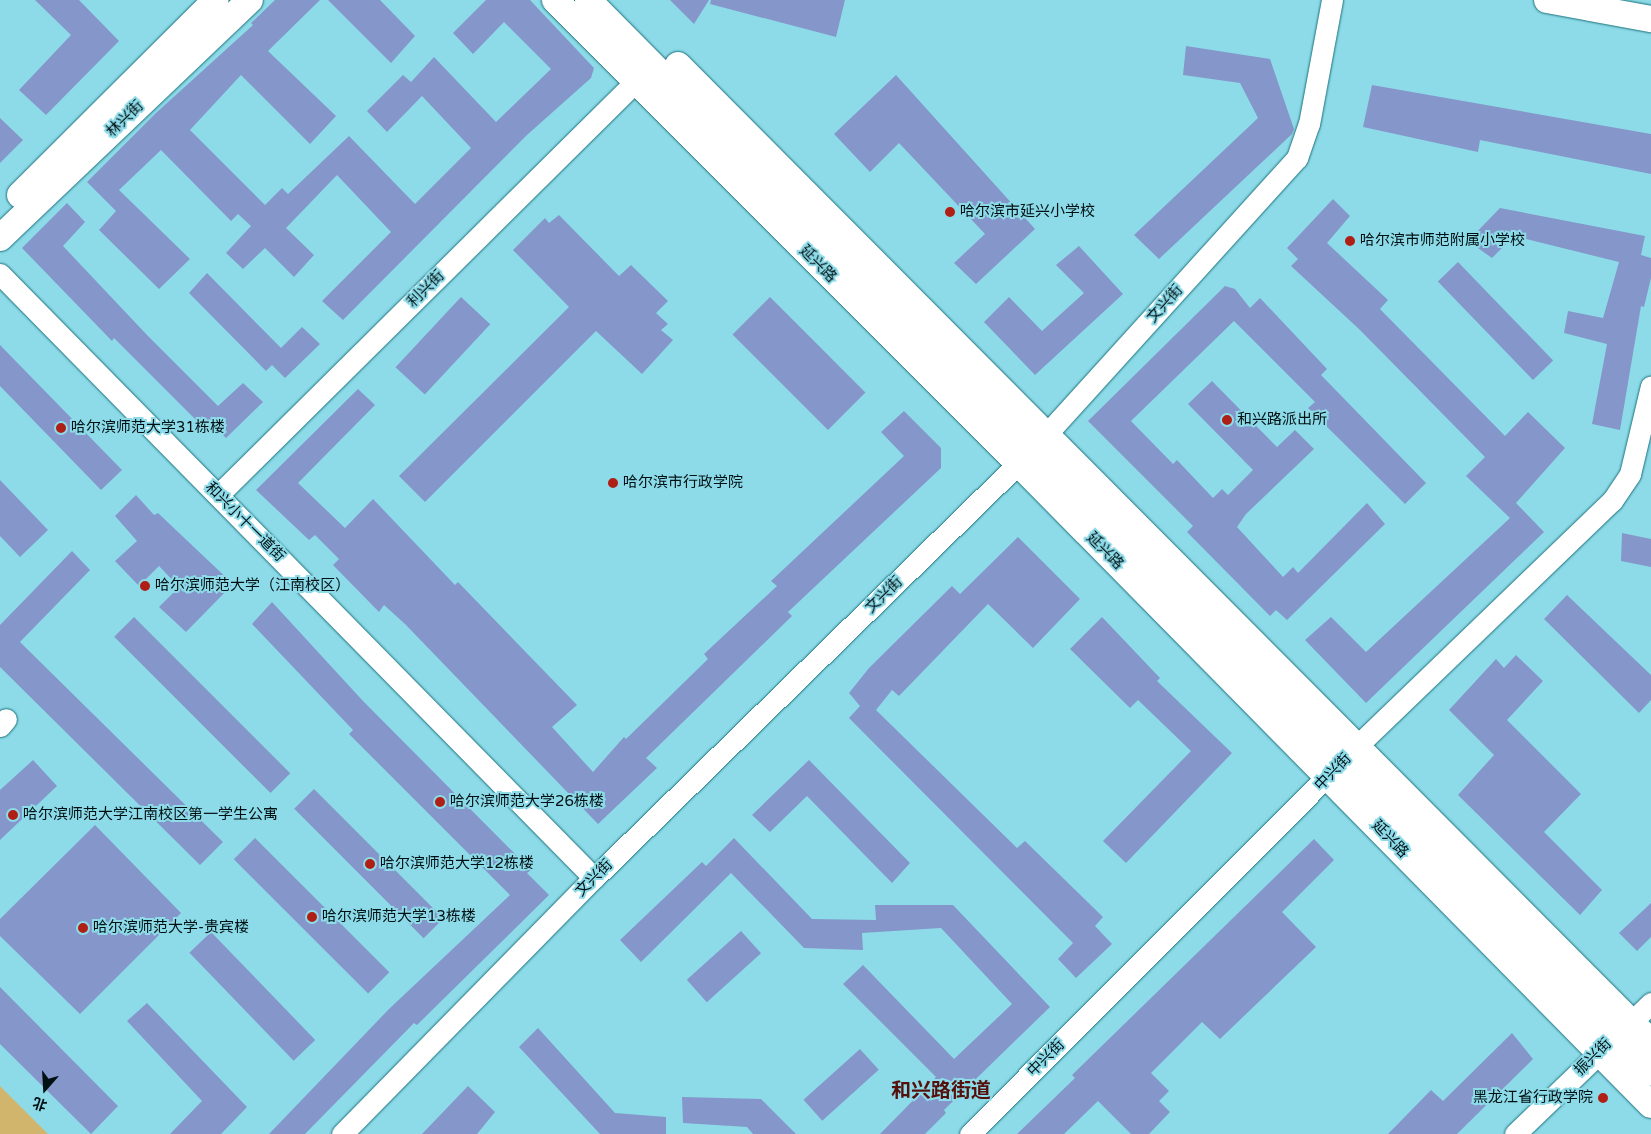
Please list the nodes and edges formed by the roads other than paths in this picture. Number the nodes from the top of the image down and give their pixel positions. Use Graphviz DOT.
graph roads {
  1 [pos="216,0"];
  2 [pos="250,0"];
  3 [pos="555,0"];
  4 [pos="588,0"];
  5 [pos="613,0"];
  6 [pos="1332,0"];
  7 [pos="1547,0"];
  8 [pos="1626,0"];
  9 [pos="1651,4"];
  10 [pos="1651,19"];
  11 [pos="635,82"];
  12 [pos="0,214"];
  13 [pos="0,238"];
  14 [pos="0,274"];
  15 [pos="1651,386"];
  16 [pos="1034,448"];
  17 [pos="218,495"];
  18 [pos="1343,761"];
  19 [pos="594,878"];
  20 [pos="1651,1003"];
  21 [pos="1615,1036"];
  22 [pos="1651,1042"];
  23 [pos="1651,1073"];
  24 [pos="1651,1104"];
  25 [pos="342,1134"];
  26 [pos="970,1134"];
  27 [pos="1515,1134"];
  1 -- 12 [label="main road, 林兴街"];
  2 -- 13 [label="main road, 林兴街"];
  3 -- 11 [label="main road, 延兴路"];
  4 -- 16 [label="main road"];
  5 -- 16 [label="main road, 延兴路"];
  6 -- 16 [label="street, 文兴街"];
  7 -- 10 [label="main road"];
  8 -- 9 [label="main road"];
  11 -- 16 [label="main road, 延兴路"];
  11 -- 17 [label="street, 利兴街"];
  14 -- 17 [label="street, 和兴小十一道街"];
  15 -- 18 [label="street, 中兴街"];
  16 -- 18 [label="main road, 延兴路"];
  16 -- 18 [label="main road, 延兴路"];
  16 -- 19 [label="street, 文兴街"];
  17 -- 19 [label="street, 和兴小十一道街"];
  18 -- 21 [label="main road, 延兴路"];
  18 -- 21 [label="main road, 延兴路"];
  18 -- 26 [label="street, 中兴街"];
  19 -- 25 [label="street, 文兴街"];
  20 -- 21 [label="street, 振兴街"];
  21 -- 22 [label="main road, 延兴路"];
  21 -- 23 [label="main road"];
  21 -- 24 [label="main road, 延兴路"];
  21 -- 27 [label="street, 振兴街"];
}
